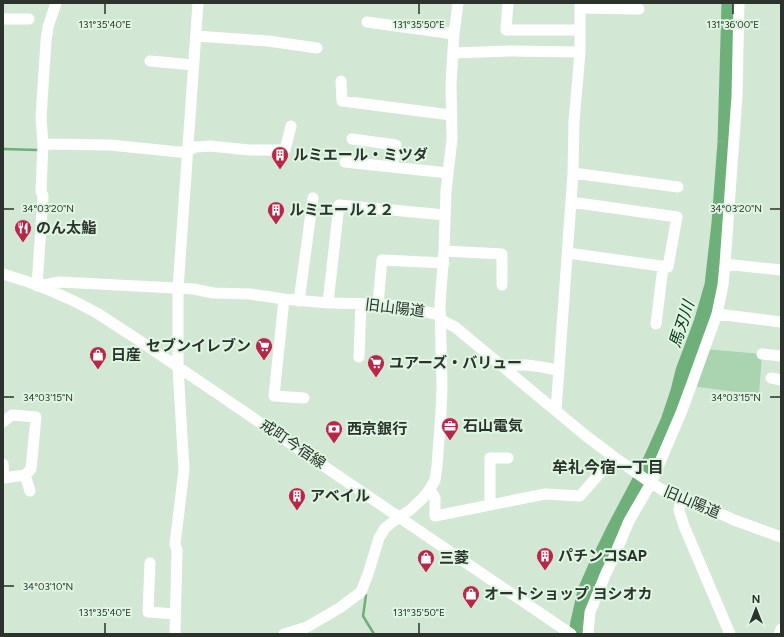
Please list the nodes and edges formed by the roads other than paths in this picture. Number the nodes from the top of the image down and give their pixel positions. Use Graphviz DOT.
graph roads {
  1 [pos="56,3"];
  2 [pos="198,3"];
  3 [pos="458,3"];
  4 [pos="508,3"];
  5 [pos="739,3"];
  6 [pos="580,5"];
  7 [pos="639,9"];
  8 [pos="3,19"];
  9 [pos="29,19"];
  10 [pos="367,22"];
  11 [pos="579,30"];
  12 [pos="454,34"];
  13 [pos="196,36"];
  14 [pos="317,48"];
  15 [pos="580,52"];
  16 [pos="453,53"];
  17 [pos="150,61"];
  18 [pos="193,65"];
  19 [pos="341,81"];
  20 [pos="451,116"];
  21 [pos="290,126"];
  22 [pos="352,139"];
  23 [pos="43,144"];
  24 [pos="188,151"];
  25 [pos="345,162"];
  26 [pos="392,167"];
  27 [pos="448,173"];
  28 [pos="573,173"];
  29 [pos="678,187"];
  30 [pos="314,198"];
  31 [pos="571,202"];
  32 [pos="445,215"];
  33 [pos="444,251"];
  34 [pos="568,253"];
  35 [pos="444,263"];
  36 [pos="725,264"];
  37 [pos="663,267"];
  38 [pos="781,270"];
  39 [pos="3,274"];
  40 [pos="502,285"];
  41 [pos="37,286"];
  42 [pos="178,289"];
  43 [pos="284,299"];
  44 [pos="299,301"];
  45 [pos="328,303"];
  46 [pos="361,304"];
  47 [pos="378,304"];
  48 [pos="716,314"];
  49 [pos="440,317"];
  50 [pos="781,322"];
  51 [pos="656,324"];
  52 [pos="762,354"];
  53 [pos="781,356"];
  54 [pos="359,357"];
  55 [pos="178,367"];
  56 [pos="503,367"];
  57 [pos="558,370"];
  58 [pos="304,398"];
  59 [pos="556,411"];
  60 [pos="3,422"];
  61 [pos="508,458"];
  62 [pos="614,458"];
  63 [pos="3,464"];
  64 [pos="25,475"];
  65 [pos="649,482"];
  66 [pos="430,489"];
  67 [pos="30,490"];
  68 [pos="680,498"];
  69 [pos="490,505"];
  70 [pos="399,517"];
  71 [pos="781,537"];
  72 [pos="150,563"];
  73 [pos="175,614"];
  74 [pos="781,629"];
  75 [pos="566,632"];
  76 [pos="290,633"];
  77 [pos="175,634"];
  78 [pos="588,634"];
  79 [pos="730,634"];
  80 [pos="779,634"];
  1 -- 23 [label="street"];
  2 -- 13 [label="street"];
  3 -- 12 [label="street"];
  4 -- 11 [label="street"];
  5 -- 36 [label="street"];
  6 -- 7 [label="street"];
  6 -- 11 [label="street"];
  8 -- 9 [label="street"];
  10 -- 12 [label="street"];
  11 -- 15 [label="street"];
  12 -- 16 [label="street"];
  13 -- 14 [label="street"];
  13 -- 18 [label="street"];
  15 -- 16 [label="street"];
  15 -- 28 [label="street"];
  16 -- 20 [label="street"];
  17 -- 18 [label="street"];
  18 -- 24 [label="street"];
  19 -- 20 [label="street"];
  20 -- 27 [label="street"];
  21 -- 24 [label="street"];
  22 -- 26 [label="street"];
  23 -- 24 [label="street"];
  23 -- 41 [label="street"];
  24 -- 42 [label="street"];
  25 -- 26 [label="street"];
  26 -- 27 [label="street"];
  27 -- 32 [label="street"];
  28 -- 29 [label="street"];
  28 -- 31 [label="street"];
  30 -- 44 [label="street"];
  31 -- 34 [label="street"];
  31 -- 37 [label="street"];
  32 -- 33 [label="street"];
  32 -- 45 [label="street"];
  33 -- 35 [label="street"];
  33 -- 40 [label="street"];
  34 -- 37 [label="street"];
  34 -- 57 [label="street"];
  35 -- 47 [label="street"];
  35 -- 49 [label="street"];
  36 -- 38 [label="street"];
  36 -- 48 [label="street"];
  37 -- 51 [label="street"];
  39 -- 41 [label="street, 戒町今宿線"];
  41 -- 42 [label="street, 旧山陽道"];
  41 -- 55 [label="street, 戒町今宿線"];
  42 -- 43 [label="street, 旧山陽道"];
  42 -- 55 [label="street"];
  43 -- 44 [label="street, 旧山陽道"];
  43 -- 58 [label="street"];
  44 -- 45 [label="street, 旧山陽道"];
  45 -- 46 [label="street, 旧山陽道"];
  46 -- 47 [label="street, 旧山陽道"];
  46 -- 54 [label="street"];
  47 -- 49 [label="street, 旧山陽道"];
  48 -- 50 [label="street"];
  48 -- 65 [label="street"];
  49 -- 56 [label="street, 旧山陽道"];
  49 -- 66 [label="street"];
  52 -- 53 [label="street"];
  55 -- 70 [label="street, 戒町今宿線"];
  55 -- 73 [label="street"];
  56 -- 57 [label="street"];
  56 -- 59 [label="street, 旧山陽道"];
  57 -- 59 [label="street"];
  59 -- 62 [label="street, 旧山陽道"];
  60 -- 64 [label="street"];
  61 -- 69 [label="street"];
  62 -- 65 [label="street, 旧山陽道"];
  62 -- 69 [label="street"];
  63 -- 64 [label="street"];
  64 -- 67 [label="street"];
  65 -- 68 [label="street, 旧山陽道"];
  65 -- 78 [label="street"];
  66 -- 69 [label="street"];
  66 -- 70 [label="street"];
  68 -- 71 [label="street, 旧山陽道"];
  68 -- 79 [label="street"];
  70 -- 75 [label="street, 戒町今宿線"];
  70 -- 76 [label="street"];
  72 -- 73 [label="street"];
  73 -- 77 [label="street"];
  74 -- 80 [label="street"];
}
